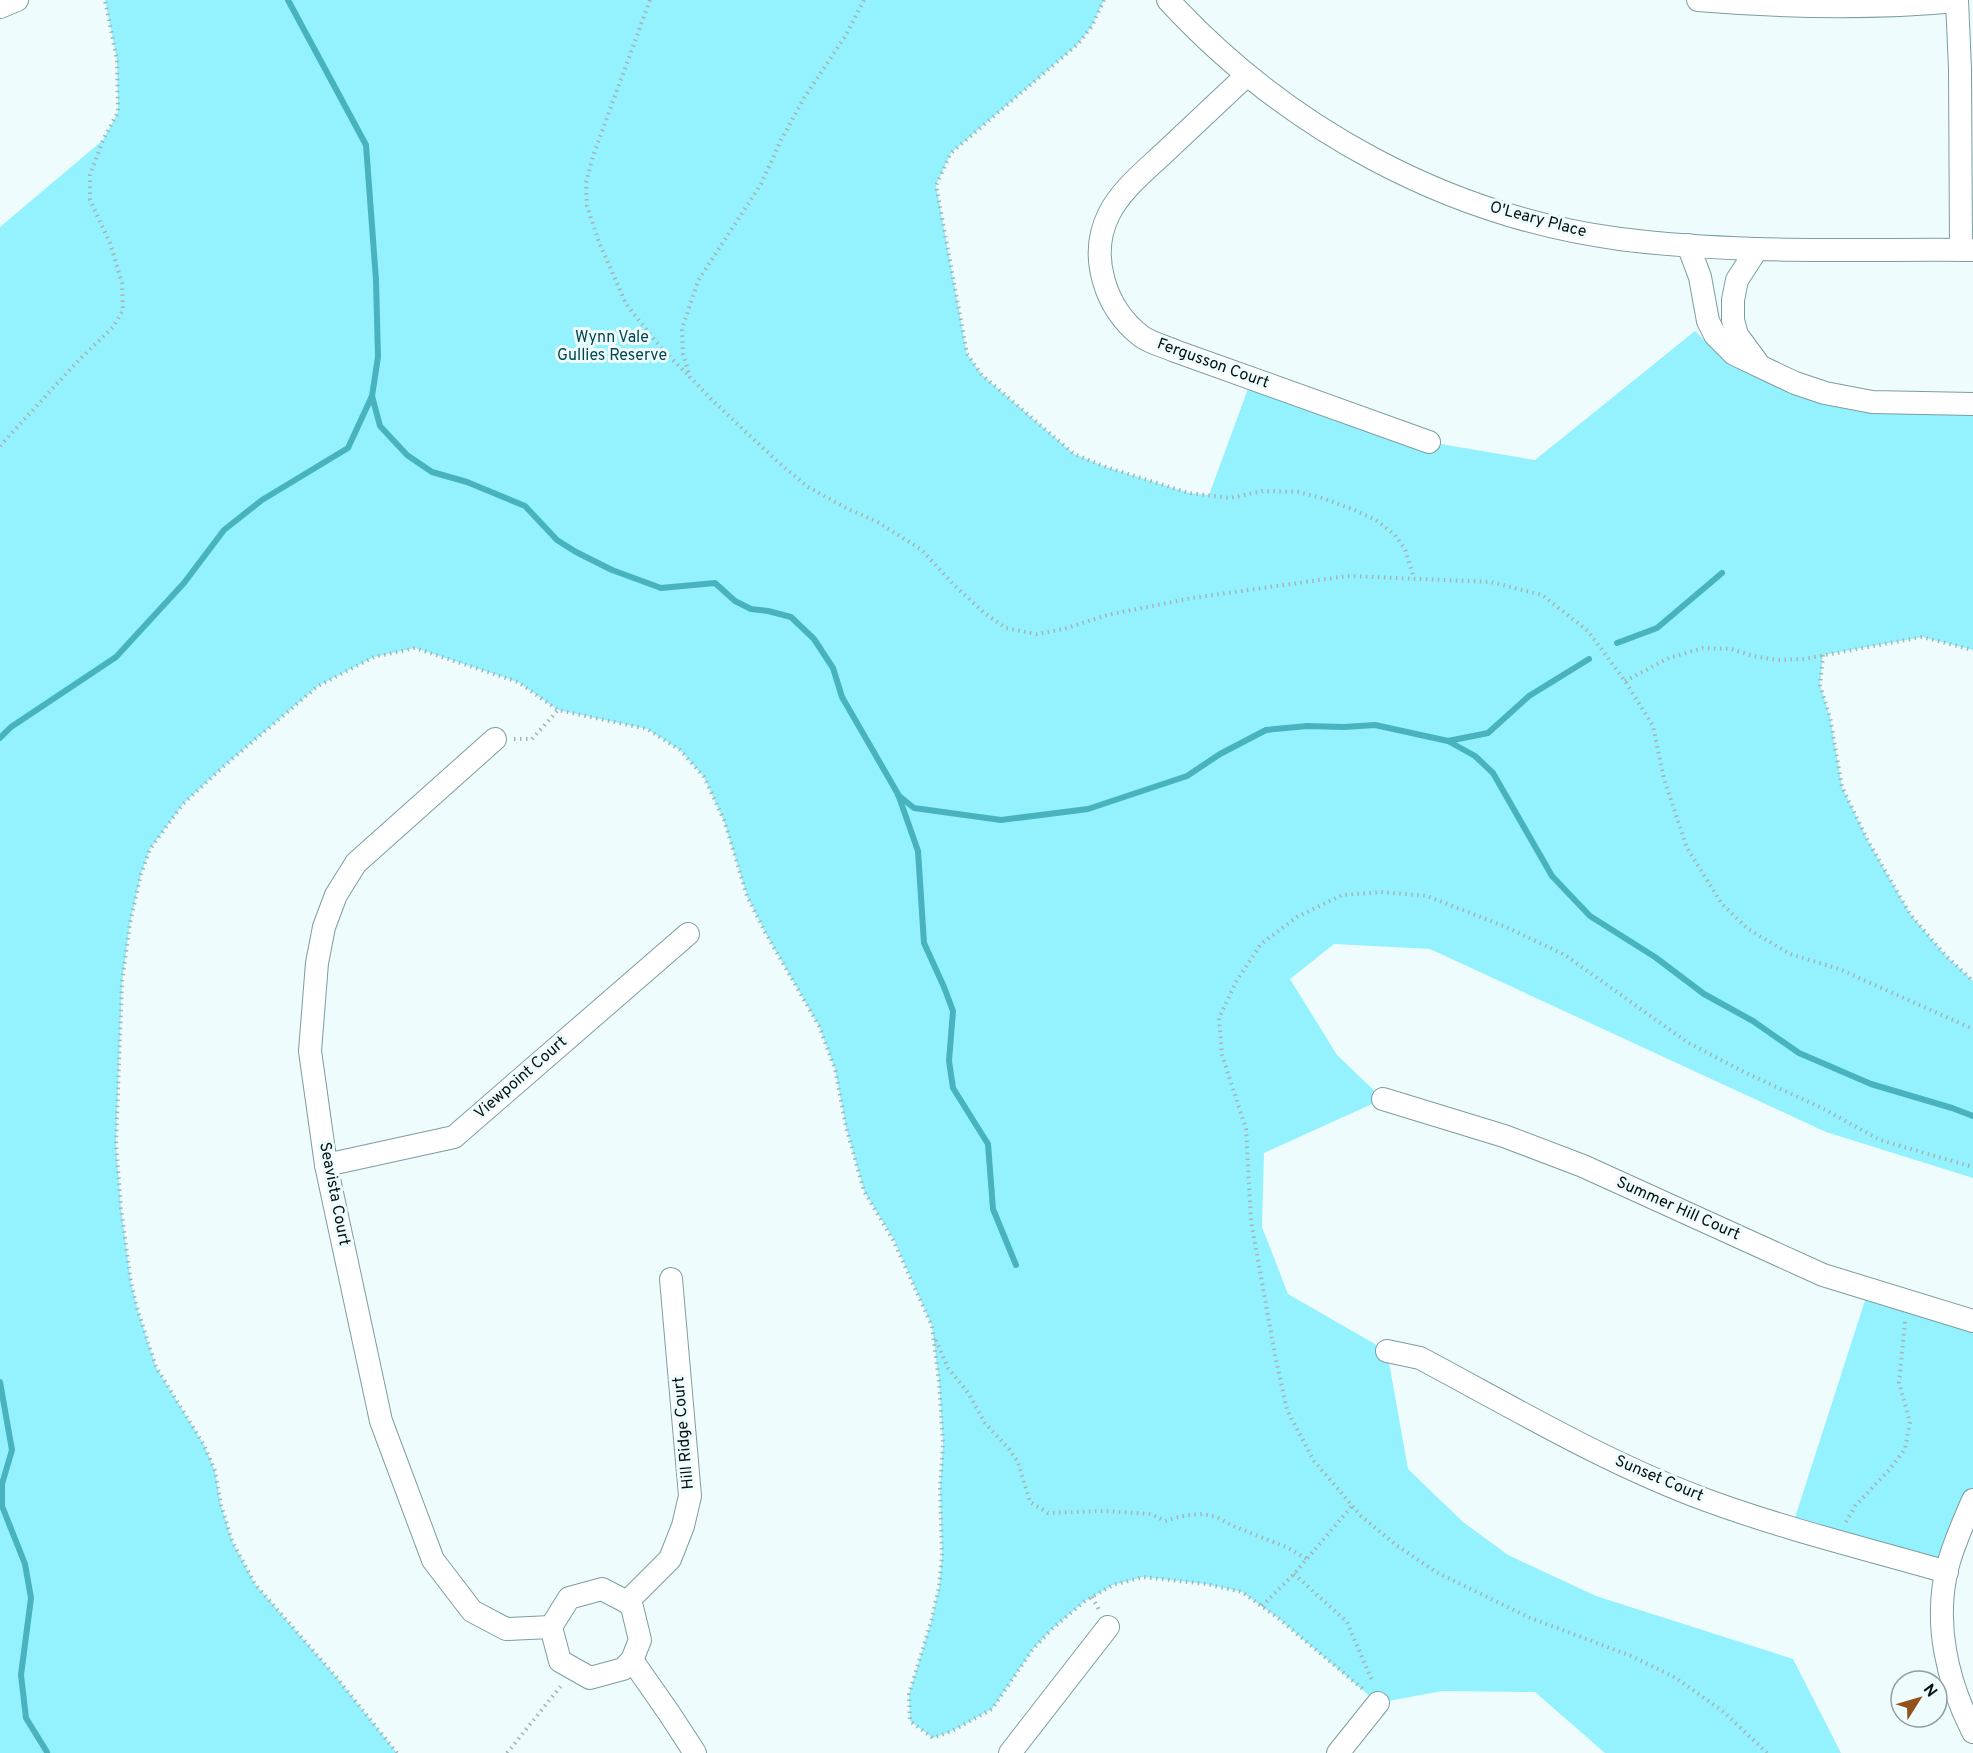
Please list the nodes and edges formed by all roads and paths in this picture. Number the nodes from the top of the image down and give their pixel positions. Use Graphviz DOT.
graph roads {
  1 [pos="17,0"];
  2 [pos="105,0"];
  3 [pos="650,0"];
  4 [pos="864,0"];
  5 [pos="1104,0"];
  6 [pos="1168,0"];
  7 [pos="1698,0"];
  8 [pos="1957,1"];
  9 [pos="0,7"];
  10 [pos="1247,75"];
  11 [pos="1688,245"];
  12 [pos="1757,249"];
  13 [pos="1967,250"];
  14 [pos="1760,365"];
  15 [pos="690,377"];
  16 [pos="1973,404"];
  17 [pos="1429,442"];
  18 [pos="0,446"];
  19 [pos="1414,578"];
  20 [pos="1973,650"];
  21 [pos="1823,655"];
  22 [pos="1625,681"];
  23 [pos="558,710"];
  24 [pos="495,739"];
  25 [pos="687,934"];
  26 [pos="1973,981"];
  27 [pos="1973,1029"];
  28 [pos="1383,1099"];
  29 [pos="326,1166"];
  30 [pos="1973,1167"];
  31 [pos="671,1279"];
  32 [pos="1914,1302"];
  33 [pos="1973,1321"];
  34 [pos="933,1334"];
  35 [pos="1387,1351"];
  36 [pos="1973,1500"];
  37 [pos="1352,1506"];
  38 [pos="1832,1540"];
  39 [pos="1307,1559"];
  40 [pos="1947,1572"];
  41 [pos="1294,1574"];
  42 [pos="627,1602"];
  43 [pos="1262,1606"];
  44 [pos="1108,1627"];
  45 [pos="551,1628"];
  46 [pos="632,1660"];
  47 [pos="574,1669"];
  48 [pos="1378,1703"];
  49 [pos="1973,1732"];
  50 [pos="397,1753"];
  51 [pos="507,1753"];
  52 [pos="695,1753"];
  53 [pos="1010,1753"];
  54 [pos="1338,1753"];
  55 [pos="1767,1753"];
  1 -- 9 [label="street"];
  2 -- 18 [label="path"];
  3 -- 15 [label="path"];
  4 -- 15 [label="path"];
  5 -- 19 [label="path"];
  6 -- 10 [label="street, O'Leary Place"];
  7 -- 8 [label="street"];
  8 -- 13 [label="street"];
  10 -- 11 [label="street, O'Leary Place"];
  10 -- 17 [label="street, Fergusson Court"];
  11 -- 12 [label="street, O'Leary Place"];
  11 -- 14 [label="street"];
  12 -- 13 [label="street, O'Leary Place"];
  12 -- 14 [label="street"];
  14 -- 16 [label="street"];
  15 -- 19 [label="path"];
  19 -- 22 [label="path"];
  20 -- 21 [label="path"];
  21 -- 22 [label="path"];
  21 -- 26 [label="path"];
  22 -- 27 [label="path"];
  23 -- 24 [label="path"];
  23 -- 34 [label="path"];
  23 -- 50 [label="path"];
  24 -- 29 [label="street, Seavista Court"];
  25 -- 29 [label="street, Viewpoint Court"];
  28 -- 32 [label="street, Summer Hill Court"];
  29 -- 45 [label="street, Seavista Court"];
  30 -- 37 [label="path"];
  31 -- 42 [label="street, Hill Ridge Court"];
  32 -- 33 [label="street, Summer Hill Court"];
  32 -- 38 [label="path"];
  34 -- 39 [label="path"];
  34 -- 43 [label="path"];
  35 -- 38 [label="street, Sunset Court"];
  36 -- 40 [label="street"];
  37 -- 39 [label="path"];
  37 -- 55 [label="path"];
  38 -- 40 [label="street, Sunset Court"];
  39 -- 41 [label="path"];
  40 -- 49 [label="street"];
  41 -- 43 [label="path"];
  41 -- 48 [label="path"];
  42 -- 45 [label="street"];
  42 -- 46 [label="street"];
  43 -- 48 [label="path"];
  44 -- 53 [label="street"];
  45 -- 47 [label="street"];
  46 -- 47 [label="street"];
  46 -- 52 [label="street"];
  47 -- 51 [label="path"];
  48 -- 54 [label="street"];
}
